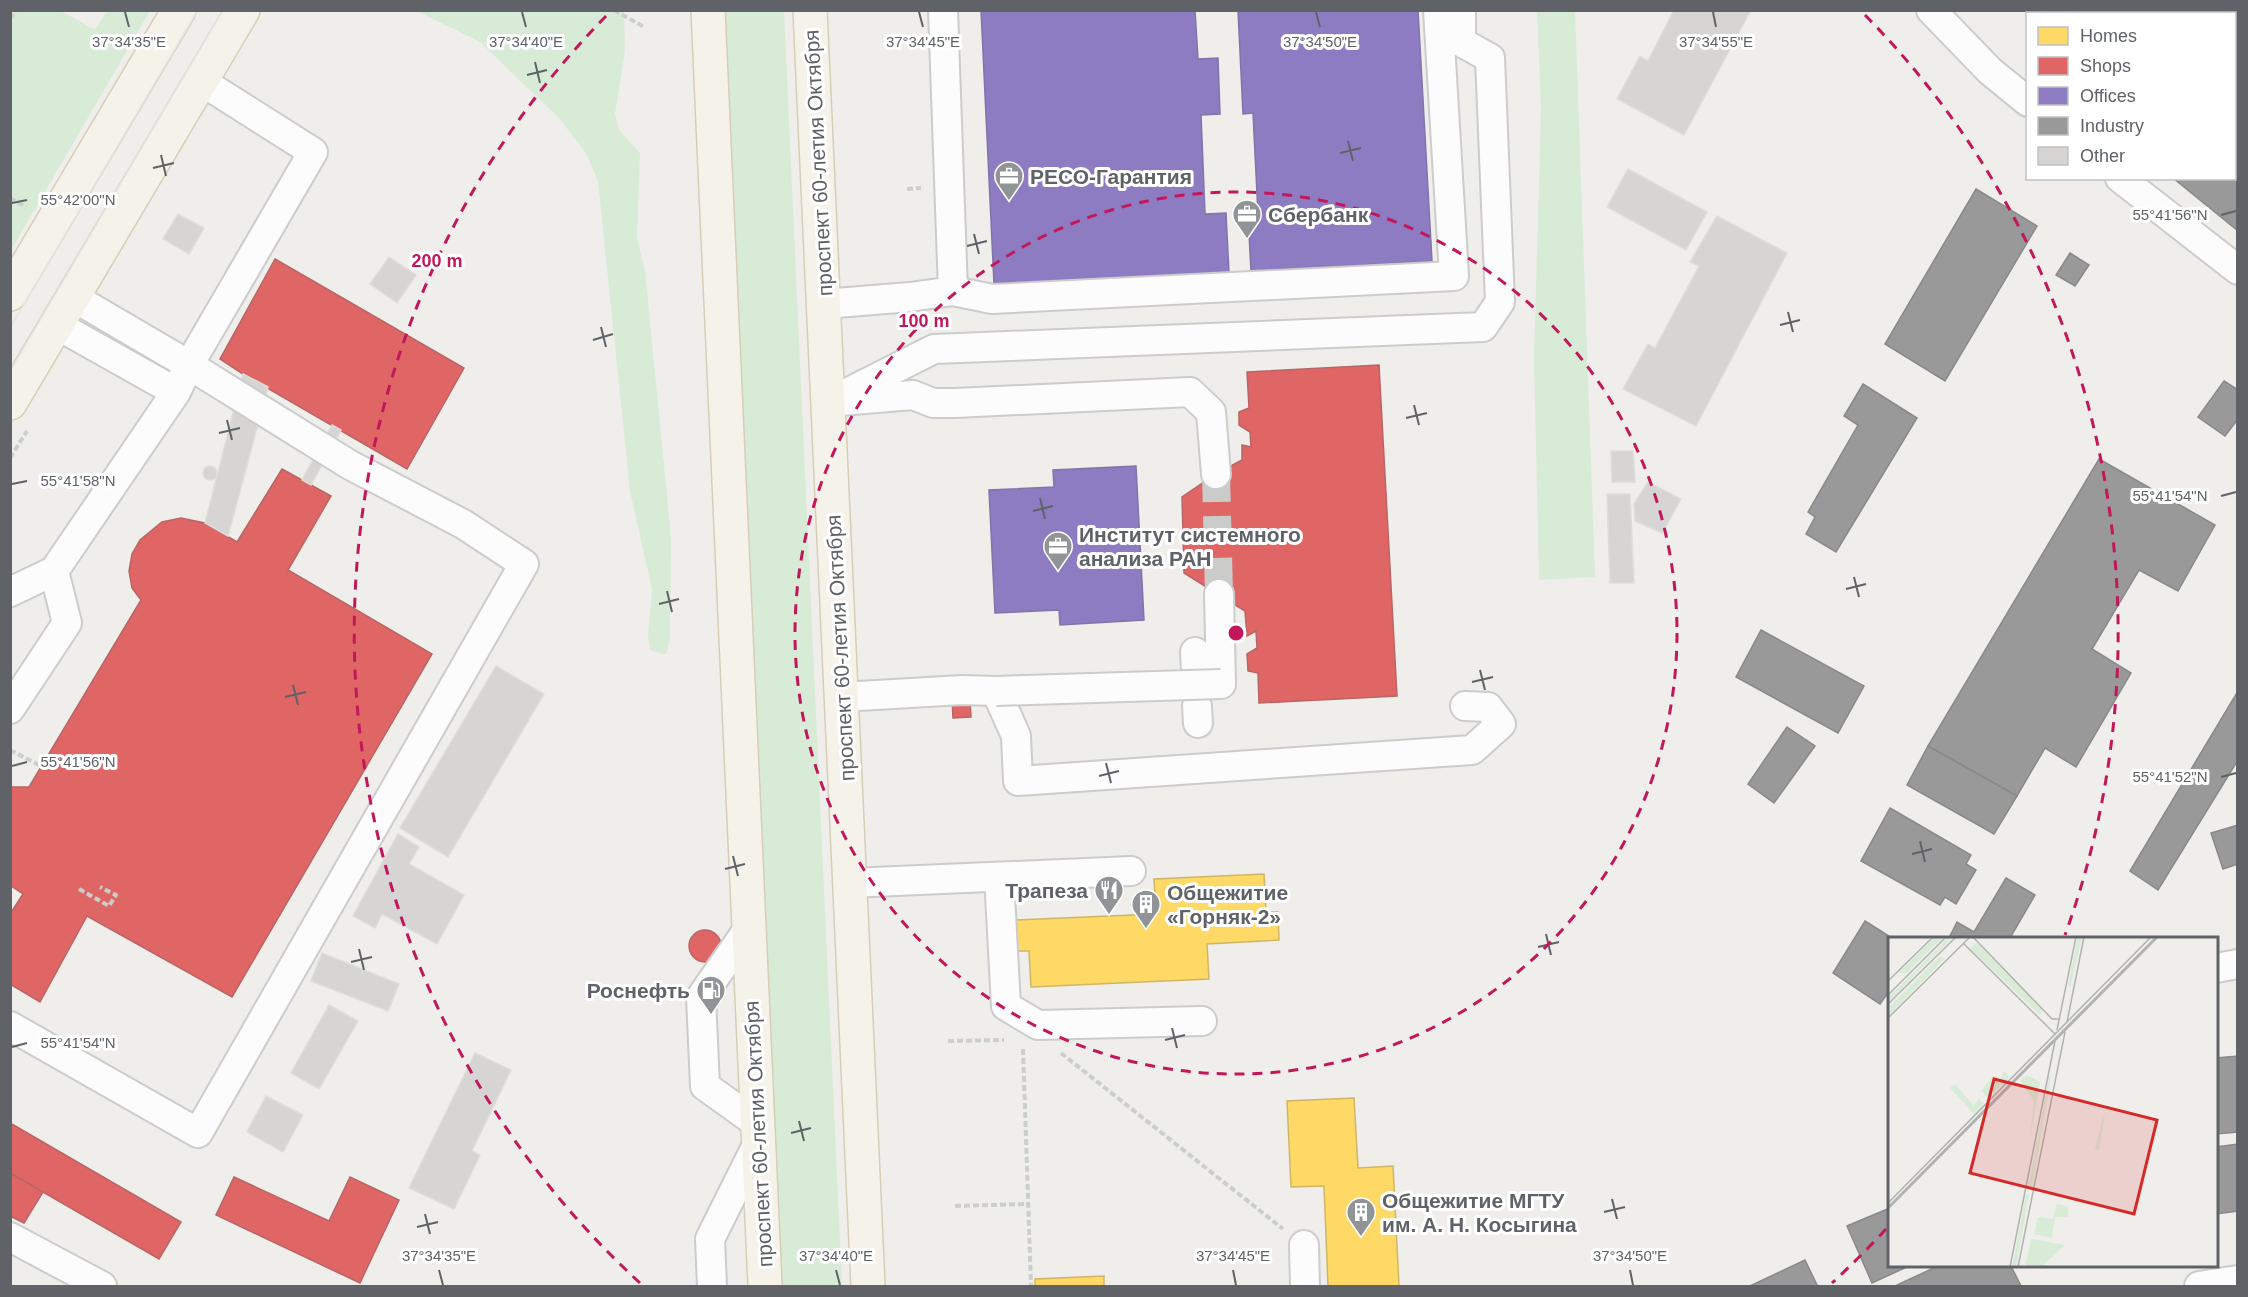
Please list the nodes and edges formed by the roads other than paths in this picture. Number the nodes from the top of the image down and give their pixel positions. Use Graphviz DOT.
graph roads {
  1 [pos="179,10"];
  2 [pos="243,10"];
  3 [pos="708,10"];
  4 [pos="810,10"];
  5 [pos="943,10"];
  6 [pos="1438,10"];
  7 [pos="1461,10"];
  8 [pos="1931,10"];
  9 [pos="201,81"];
  10 [pos="2026,100"];
  11 [pos="2123,180"];
  12 [pos="2238,270"];
  13 [pos="953,291"];
  14 [pos="10,294"];
  15 [pos="73,297"];
  16 [pos="825,304"];
  17 [pos="57,325"];
  18 [pos="189,365"];
  19 [pos="176,392"];
  20 [pos="10,402"];
  21 [pos="829,402"];
  22 [pos="1216,474"];
  23 [pos="54,571"];
  24 [pos="10,592"];
  25 [pos="1219,594"];
  26 [pos="996,691"];
  27 [pos="842,697"];
  28 [pos="1465,706"];
  29 [pos="10,709"];
  30 [pos="1131,871"];
  31 [pos="999,877"];
  32 [pos="850,883"];
  33 [pos="749,928"];
  34 [pos="2238,964"];
  35 [pos="2218,968"];
  36 [pos="1202,1021"];
  37 [pos="10,1026"];
  38 [pos="758,1134"];
  39 [pos="10,1237"];
  40 [pos="1304,1245"];
  41 [pos="2238,1280"];
  42 [pos="103,1286"];
  43 [pos="712,1287"];
  44 [pos="765,1287"];
  45 [pos="868,1287"];
  46 [pos="1305,1287"];
  47 [pos="2199,1287"];
  1 -- 14 [label="main road"];
  2 -- 9 [label="main road"];
  3 -- 33 [label="main road, проспект 60-летия Октября"];
  4 -- 16 [label="main road, проспект 60-летия Октября"];
  5 -- 13 [label="lane"];
  6 -- 13 [label="lane"];
  7 -- 21 [label="lane"];
  8 -- 10 [label="lane"];
  9 -- 15 [label="main road"];
  9 -- 18 [label="lane"];
  11 -- 12 [label="lane"];
  13 -- 16 [label="lane"];
  15 -- 17 [label="main road"];
  15 -- 18 [label="lane"];
  16 -- 21 [label="main road, проспект 60-летия Октября"];
  17 -- 19 [label="lane"];
  17 -- 20 [label="main road"];
  18 -- 19 [label="lane"];
  18 -- 37 [label="lane"];
  19 -- 23 [label="lane"];
  21 -- 22 [label="lane"];
  21 -- 27 [label="main road, проспект 60-летия Октября"];
  23 -- 24 [label="lane"];
  23 -- 29 [label="lane"];
  25 -- 26 [label="lane, bridge"];
  26 -- 27 [label="lane"];
  26 -- 28 [label="lane"];
  27 -- 32 [label="main road, проспект 60-летия Октября"];
  30 -- 31 [label="lane"];
  31 -- 32 [label="lane"];
  31 -- 36 [label="lane"];
  32 -- 45 [label="main road, проспект 60-летия Октября"];
  33 -- 38 [label="main road, проспект 60-летия Октября"];
  33 -- 38 [label="lane"];
  34 -- 35 [label="lane"];
  38 -- 43 [label="lane"];
  38 -- 44 [label="main road, проспект 60-летия Октября"];
  39 -- 42 [label="lane"];
  40 -- 46 [label="lane"];
  41 -- 47 [label="lane"];
}
